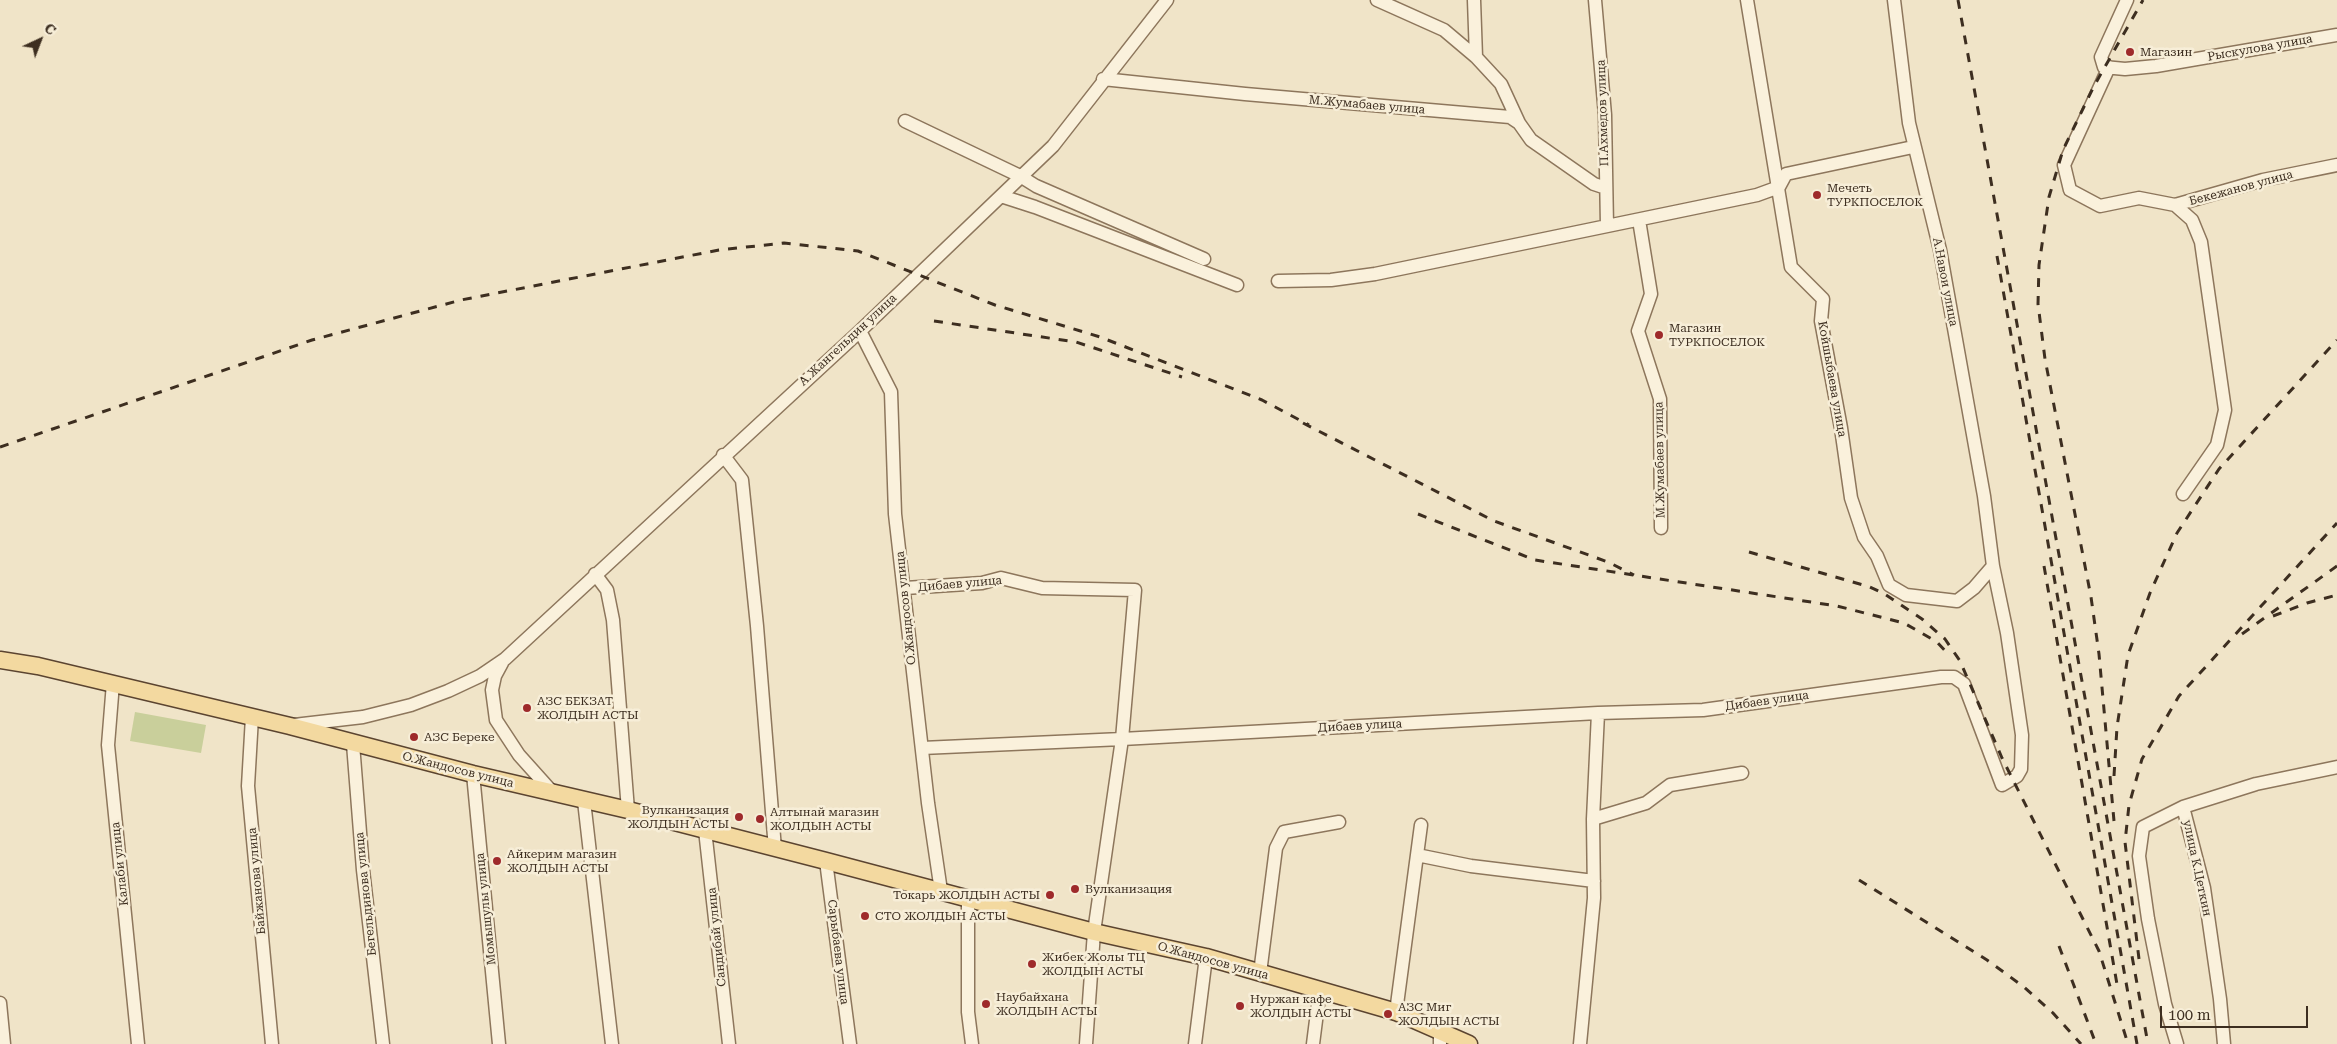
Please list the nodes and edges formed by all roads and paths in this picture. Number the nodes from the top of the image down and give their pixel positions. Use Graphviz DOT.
graph roads {
  1 [pos="1166,0"];
  2 [pos="1377,0"];
  3 [pos="1474,0"];
  4 [pos="1595,0"];
  5 [pos="1747,0"];
  6 [pos="1894,0"];
  7 [pos="2127,0"];
  8 [pos="2337,35"];
  9 [pos="1476,57"];
  10 [pos="2109,67"];
  11 [pos="1103,79"];
  12 [pos="906,121"];
  13 [pos="1520,123"];
  14 [pos="1913,147"];
  15 [pos="2337,165"];
  16 [pos="1020,176"];
  17 [pos="1779,187"];
  18 [pos="1606,188"];
  19 [pos="1001,196"];
  20 [pos="2175,205"];
  21 [pos="1638,220"];
  22 [pos="1607,226"];
  23 [pos="1204,259"];
  24 [pos="1278,281"];
  25 [pos="1237,285"];
  26 [pos="860,331"];
  27 [pos="723,455"];
  28 [pos="2183,494"];
  29 [pos="1661,528"];
  30 [pos="1993,566"];
  31 [pos="595,574"];
  32 [pos="904,588"];
  33 [pos="505,659"];
  34 [pos="0,660"];
  35 [pos="1936,678"];
  36 [pos="112,683"];
  37 [pos="1598,713"];
  38 [pos="252,717"];
  39 [pos="290,726"];
  40 [pos="1122,739"];
  41 [pos="353,744"];
  42 [pos="922,748"];
  43 [pos="2337,767"];
  44 [pos="1742,773"];
  45 [pos="473,774"];
  46 [pos="554,794"];
  47 [pos="584,801"];
  48 [pos="2183,807"];
  49 [pos="628,810"];
  50 [pos="1593,819"];
  51 [pos="1339,822"];
  52 [pos="1421,825"];
  53 [pos="705,830"];
  54 [pos="775,849"];
  55 [pos="1417,855"];
  56 [pos="826,860"];
  57 [pos="1594,882"];
  58 [pos="941,891"];
  59 [pos="968,899"];
  60 [pos="1094,932"];
  61 [pos="1206,957"];
  62 [pos="1260,974"];
  63 [pos="1320,989"];
  64 [pos="0,1003"];
  65 [pos="1396,1012"];
  66 [pos="1440,1037"];
  67 [pos="4,1044"];
  68 [pos="138,1044"];
  69 [pos="272,1044"];
  70 [pos="383,1044"];
  71 [pos="499,1044"];
  72 [pos="612,1044"];
  73 [pos="729,1044"];
  74 [pos="850,1044"];
  75 [pos="972,1044"];
  76 [pos="1086,1044"];
  77 [pos="1195,1044"];
  78 [pos="1313,1044"];
  79 [pos="1469,1044"];
  80 [pos="1580,1044"];
  81 [pos="2177,1044"];
  82 [pos="2224,1044"];
  1 -- 11 [label="street, А.Жангельдин улица"];
  2 -- 9 [label="street"];
  3 -- 9 [label="street"];
  4 -- 18 [label="street, П.Ахмедов улица"];
  5 -- 17 [label="street, Койшыбаева улица"];
  6 -- 14 [label="street, А.Навои улица"];
  7 -- 10 [label="street"];
  8 -- 10 [label="street, Рыскулова улица"];
  9 -- 13 [label="street"];
  10 -- 20 [label="street, Бекежанов улица"];
  11 -- 13 [label="street, М.Жумабаев улица"];
  11 -- 16 [label="street, А.Жангельдин улица"];
  12 -- 16 [label="street"];
  13 -- 18 [label="street"];
  14 -- 17 [label="street"];
  14 -- 30 [label="street, А.Навои улица"];
  15 -- 20 [label="street, Бекежанов улица"];
  16 -- 19 [label="street, А.Жангельдин улица"];
  16 -- 23 [label="street"];
  17 -- 21 [label="street"];
  17 -- 30 [label="street, Койшыбаева улица"];
  18 -- 22 [label="street, П.Ахмедов улица"];
  19 -- 25 [label="street"];
  19 -- 26 [label="street, А.Жангельдин улица"];
  20 -- 28 [label="street, Бекежанов улица"];
  21 -- 22 [label="street"];
  21 -- 29 [label="street, М.Жумабаев улица"];
  22 -- 24 [label="street"];
  26 -- 27 [label="street, А.Жангельдин улица"];
  26 -- 32 [label="street, О.Жандосов улица"];
  27 -- 31 [label="street, А.Жангельдин улица"];
  27 -- 54 [label="street"];
  30 -- 35 [label="street, А.Навои улица"];
  31 -- 33 [label="street, А.Жангельдин улица"];
  31 -- 49 [label="street"];
  32 -- 40 [label="street, Дибаев улица"];
  32 -- 42 [label="street, О.Жандосов улица"];
  33 -- 39 [label="street"];
  33 -- 46 [label="street"];
  34 -- 36 [label="main road, О.Жандосов улица"];
  35 -- 37 [label="street, Дибаев улица"];
  36 -- 38 [label="main road, О.Жандосов улица"];
  36 -- 68 [label="street, Калаби улица"];
  37 -- 40 [label="street, Дибаев улица"];
  37 -- 50 [label="street"];
  38 -- 39 [label="main road, О.Жандосов улица"];
  38 -- 69 [label="street, Байжанова улица"];
  39 -- 41 [label="main road, О.Жандосов улица"];
  40 -- 42 [label="street, Дибаев улица"];
  40 -- 60 [label="street, Дибаев улица"];
  41 -- 45 [label="main road, О.Жандосов улица"];
  41 -- 70 [label="street, Бегельдинова улица"];
  42 -- 58 [label="street, О.Жандосов улица"];
  43 -- 48 [label="street"];
  44 -- 50 [label="street"];
  45 -- 46 [label="main road, О.Жандосов улица"];
  45 -- 71 [label="street, Момышулы улица"];
  46 -- 47 [label="main road, О.Жандосов улица"];
  47 -- 49 [label="main road, О.Жандосов улица"];
  47 -- 72 [label="street"];
  48 -- 81 [label="street, улица К.Цеткин"];
  48 -- 82 [label="street, улица К.Цеткин"];
  49 -- 53 [label="main road, О.Жандосов улица"];
  50 -- 57 [label="street"];
  51 -- 62 [label="street"];
  52 -- 55 [label="street"];
  53 -- 54 [label="main road, О.Жандосов улица"];
  53 -- 73 [label="street, Сандибай улица"];
  54 -- 56 [label="main road, О.Жандосов улица"];
  55 -- 57 [label="street"];
  55 -- 65 [label="street"];
  56 -- 58 [label="main road, О.Жандосов улица"];
  56 -- 74 [label="street, Сарыбаева улица"];
  57 -- 80 [label="street"];
  58 -- 59 [label="main road, О.Жандосов улица"];
  59 -- 60 [label="main road, О.Жандосов улица"];
  59 -- 75 [label="street"];
  60 -- 61 [label="main road, О.Жандосов улица"];
  60 -- 76 [label="street, Дибаев улица"];
  61 -- 62 [label="main road, О.Жандосов улица"];
  61 -- 77 [label="street"];
  62 -- 63 [label="main road, О.Жандосов улица"];
  63 -- 65 [label="main road, О.Жандосов улица"];
  63 -- 78 [label="street"];
  64 -- 67 [label="street"];
  65 -- 66 [label="main road, О.Жандосов улица"];
  66 -- 79 [label="main road, О.Жандосов улица"];
}
